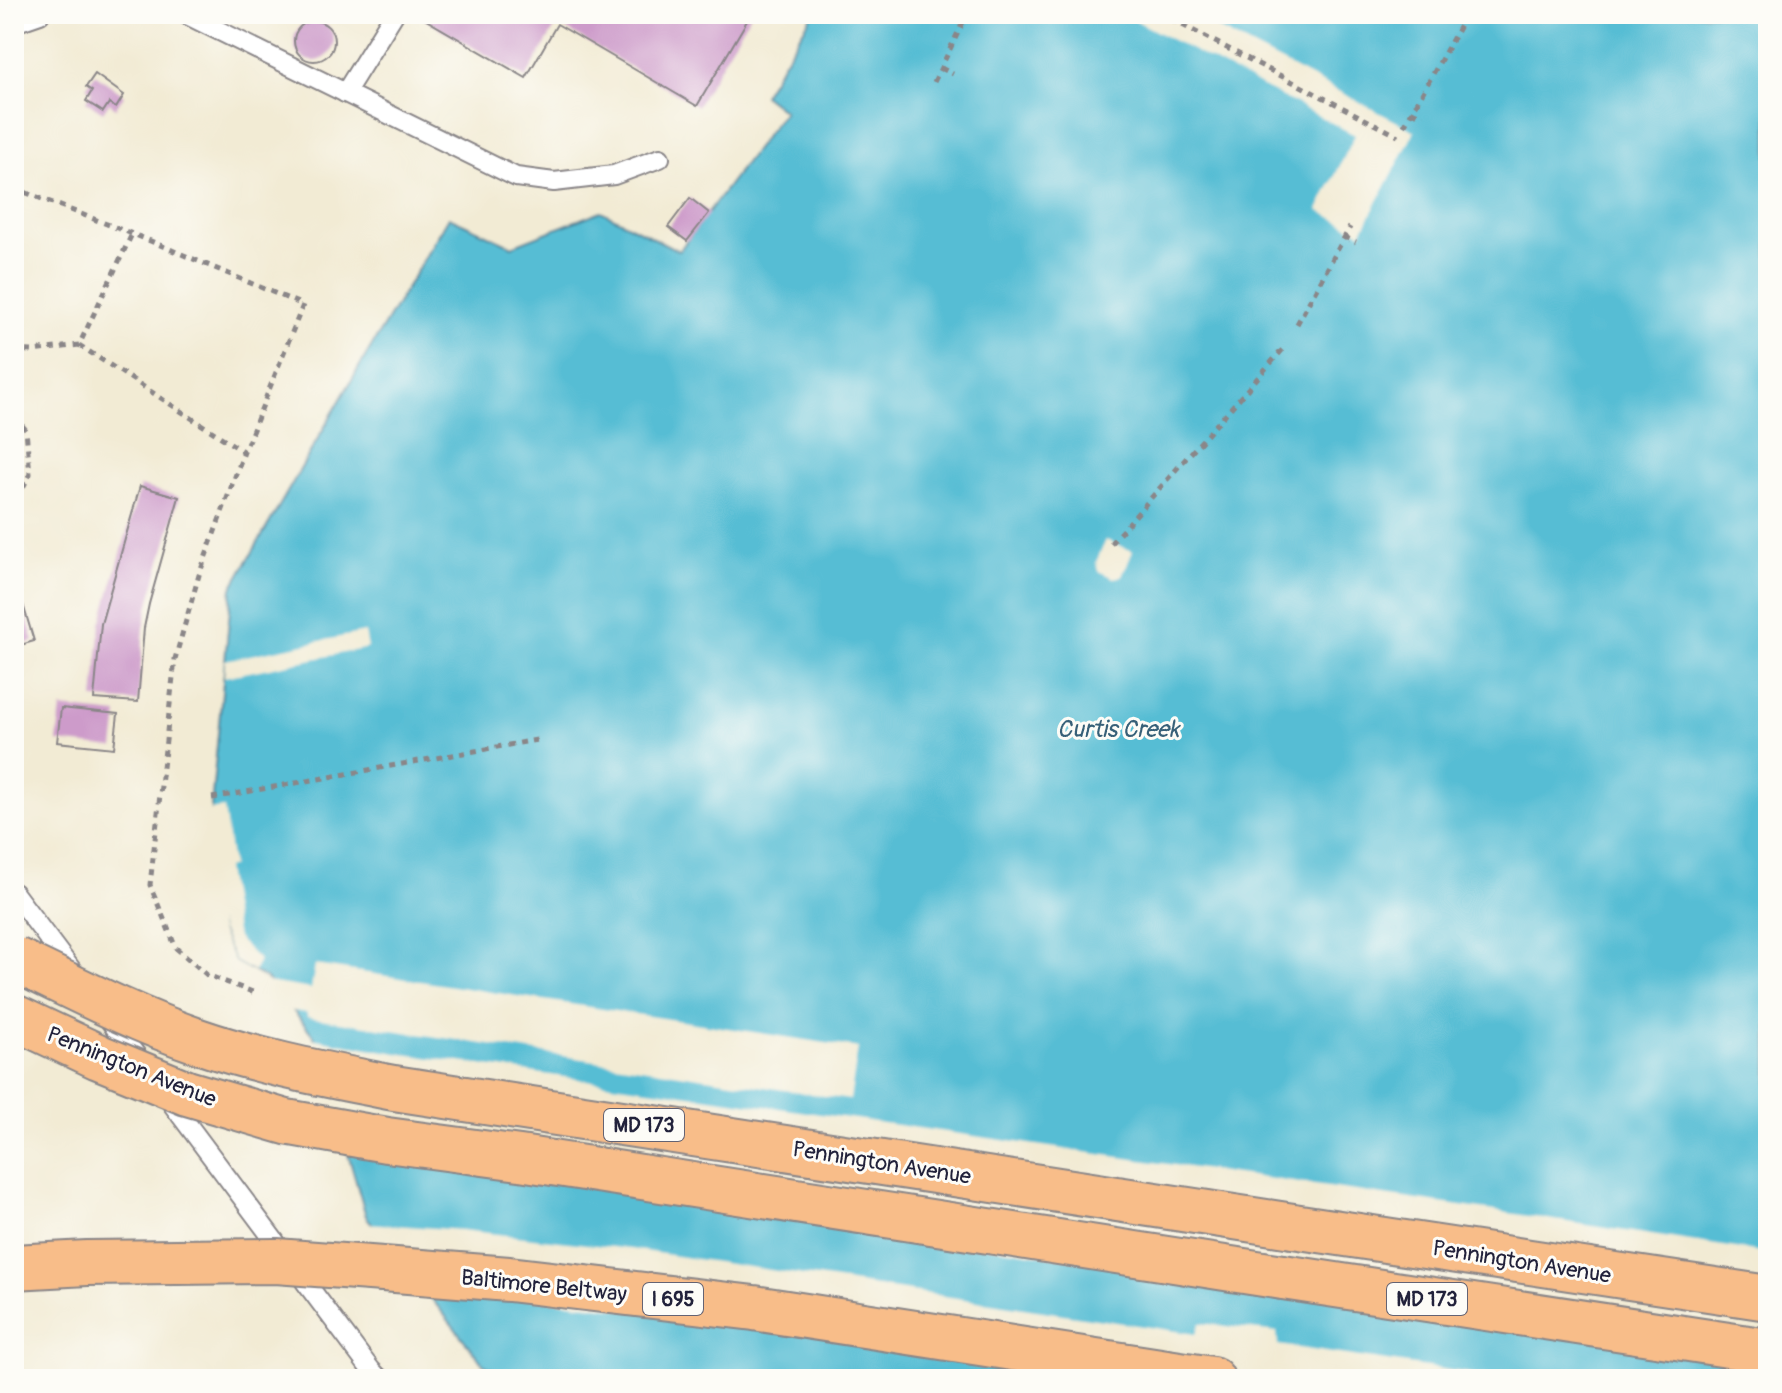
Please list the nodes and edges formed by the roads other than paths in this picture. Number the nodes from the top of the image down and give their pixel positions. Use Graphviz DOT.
graph roads {
  1 [pos="40,14"];
  2 [pos="185,14"];
  3 [pos="394,14"];
  4 [pos="14,23"];
  5 [pos="345,93"];
  6 [pos="660,158"];
  7 [pos="14,893"];
  8 [pos="14,959"];
  9 [pos="14,1017"];
  10 [pos="14,1267"];
  11 [pos="1768,1298"];
  12 [pos="1768,1351"];
  13 [pos="380,1379"];
  14 [pos="1212,1379"];
  1 -- 4 [label="lane"];
  2 -- 5 [label="lane"];
  3 -- 5 [label="lane"];
  5 -- 6 [label="lane"];
  7 -- 13 [label="lane"];
  8 -- 11 [label="main road, Pennington Avenue / MD 173, bridge"];
  9 -- 12 [label="main road, Pennington Avenue / MD 173, bridge"];
  10 -- 14 [label="main road, Baltimore Beltway / I 695, bridge"];
}
